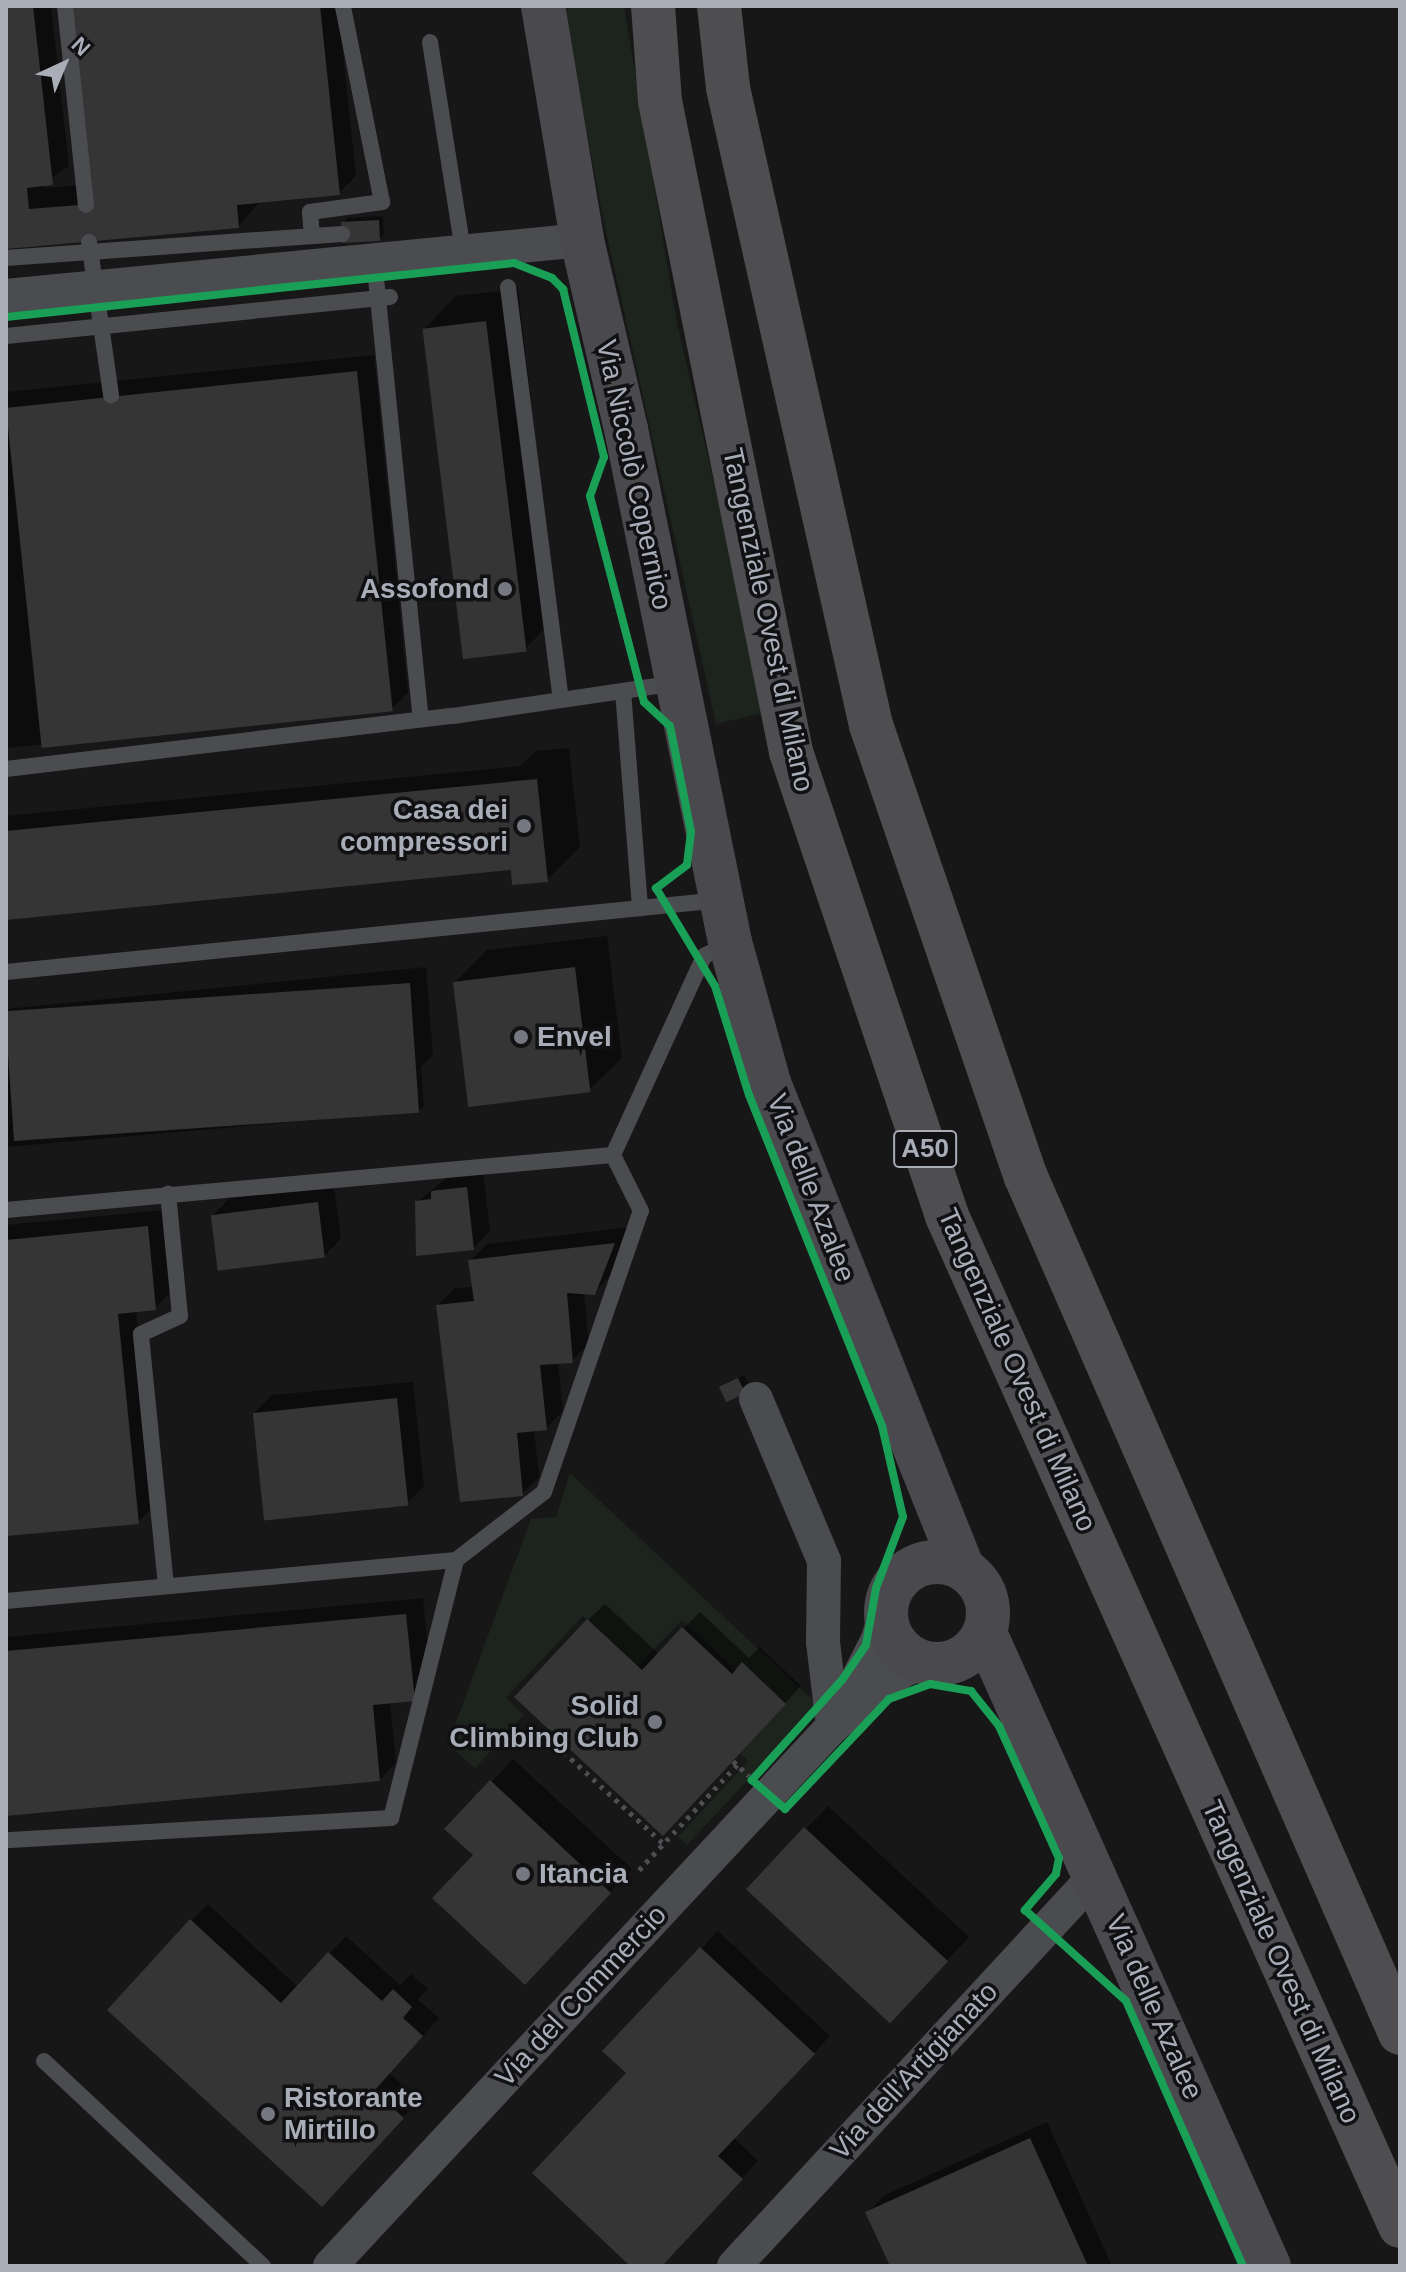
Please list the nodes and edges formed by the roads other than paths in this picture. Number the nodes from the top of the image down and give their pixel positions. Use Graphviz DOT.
graph roads {
  1 [pos="65,6"];
  2 [pos="343,6"];
  3 [pos="543,6"];
  4 [pos="653,6"];
  5 [pos="719,6"];
  6 [pos="430,42"];
  7 [pos="86,205"];
  8 [pos="342,234"];
  9 [pos="312,236"];
  10 [pos="582,240"];
  11 [pos="90,247"];
  12 [pos="463,251"];
  13 [pos="6,258"];
  14 [pos="374,259"];
  15 [pos="96,286"];
  16 [pos="508,287"];
  17 [pos="6,296"];
  18 [pos="383,298"];
  19 [pos="101,327"];
  20 [pos="6,336"];
  21 [pos="111,395"];
  22 [pos="679,683"];
  23 [pos="623,691"];
  24 [pos="561,700"];
  25 [pos="421,719"];
  26 [pos="6,769"];
  27 [pos="720,900"];
  28 [pos="640,908"];
  29 [pos="730,942"];
  30 [pos="6,972"];
  31 [pos="613,1155"];
  32 [pos="168,1194"];
  33 [pos="6,1210"];
  34 [pos="756,1399"];
  35 [pos="906,1430"];
  36 [pos="456,1560"];
  37 [pos="917,1566"];
  38 [pos="963,1569"];
  39 [pos="166,1586"];
  40 [pos="6,1601"];
  41 [pos="886,1611"];
  42 [pos="976,1644"];
  43 [pos="924,1662"];
  44 [pos="833,1726"];
  45 [pos="6,1840"];
  46 [pos="1095,1876"];
  47 [pos="1400,2033"];
  48 [pos="44,2061"];
  49 [pos="1400,2226"];
  50 [pos="263,2266"];
  51 [pos="330,2266"];
  52 [pos="734,2266"];
  53 [pos="1269,2266"];
  1 -- 7 [label="lane"];
  2 -- 9 [label="lane"];
  3 -- 10 [label="street, Via Niccolò Copernico"];
  4 -- 49 [label="highway, Tangenziale Ovest di Milano / A50"];
  5 -- 47 [label="highway"];
  6 -- 12 [label="lane"];
  8 -- 9 [label="lane"];
  9 -- 11 [label="lane"];
  10 -- 12 [label="street"];
  10 -- 22 [label="street, Via Niccolò Copernico"];
  11 -- 13 [label="lane"];
  11 -- 15 [label="lane"];
  12 -- 14 [label="street"];
  14 -- 15 [label="street"];
  14 -- 18 [label="lane"];
  15 -- 17 [label="street"];
  15 -- 19 [label="lane"];
  16 -- 24 [label="lane"];
  18 -- 19 [label="lane"];
  18 -- 25 [label="lane"];
  19 -- 20 [label="lane"];
  19 -- 21 [label="lane"];
  22 -- 23 [label="lane"];
  22 -- 27 [label="street, Via Niccolò Copernico"];
  23 -- 24 [label="lane"];
  23 -- 28 [label="lane"];
  24 -- 25 [label="lane"];
  25 -- 26 [label="lane"];
  27 -- 28 [label="lane"];
  27 -- 29 [label="street, Via Niccolò Copernico"];
  28 -- 30 [label="lane"];
  29 -- 31 [label="lane"];
  29 -- 35 [label="street, Via delle Azalee"];
  31 -- 32 [label="lane"];
  31 -- 36 [label="lane"];
  32 -- 33 [label="lane"];
  32 -- 39 [label="lane"];
  34 -- 44 [label="street"];
  35 -- 37 [label="street, Via delle Azalee"];
  35 -- 38 [label="street, Via delle Azalee"];
  36 -- 39 [label="lane"];
  36 -- 45 [label="lane"];
  37 -- 38 [label="street"];
  37 -- 41 [label="street"];
  38 -- 42 [label="street"];
  39 -- 40 [label="lane"];
  41 -- 43 [label="street"];
  41 -- 44 [label="street, Via del Commercio"];
  42 -- 43 [label="street"];
  42 -- 46 [label="street, Via delle Azalee"];
  43 -- 44 [label="street, Via del Commercio"];
  44 -- 51 [label="street, Via del Commercio"];
  46 -- 52 [label="street, Via dell'Artigianato"];
  46 -- 53 [label="street, Via delle Azalee"];
  48 -- 50 [label="lane"];
}
